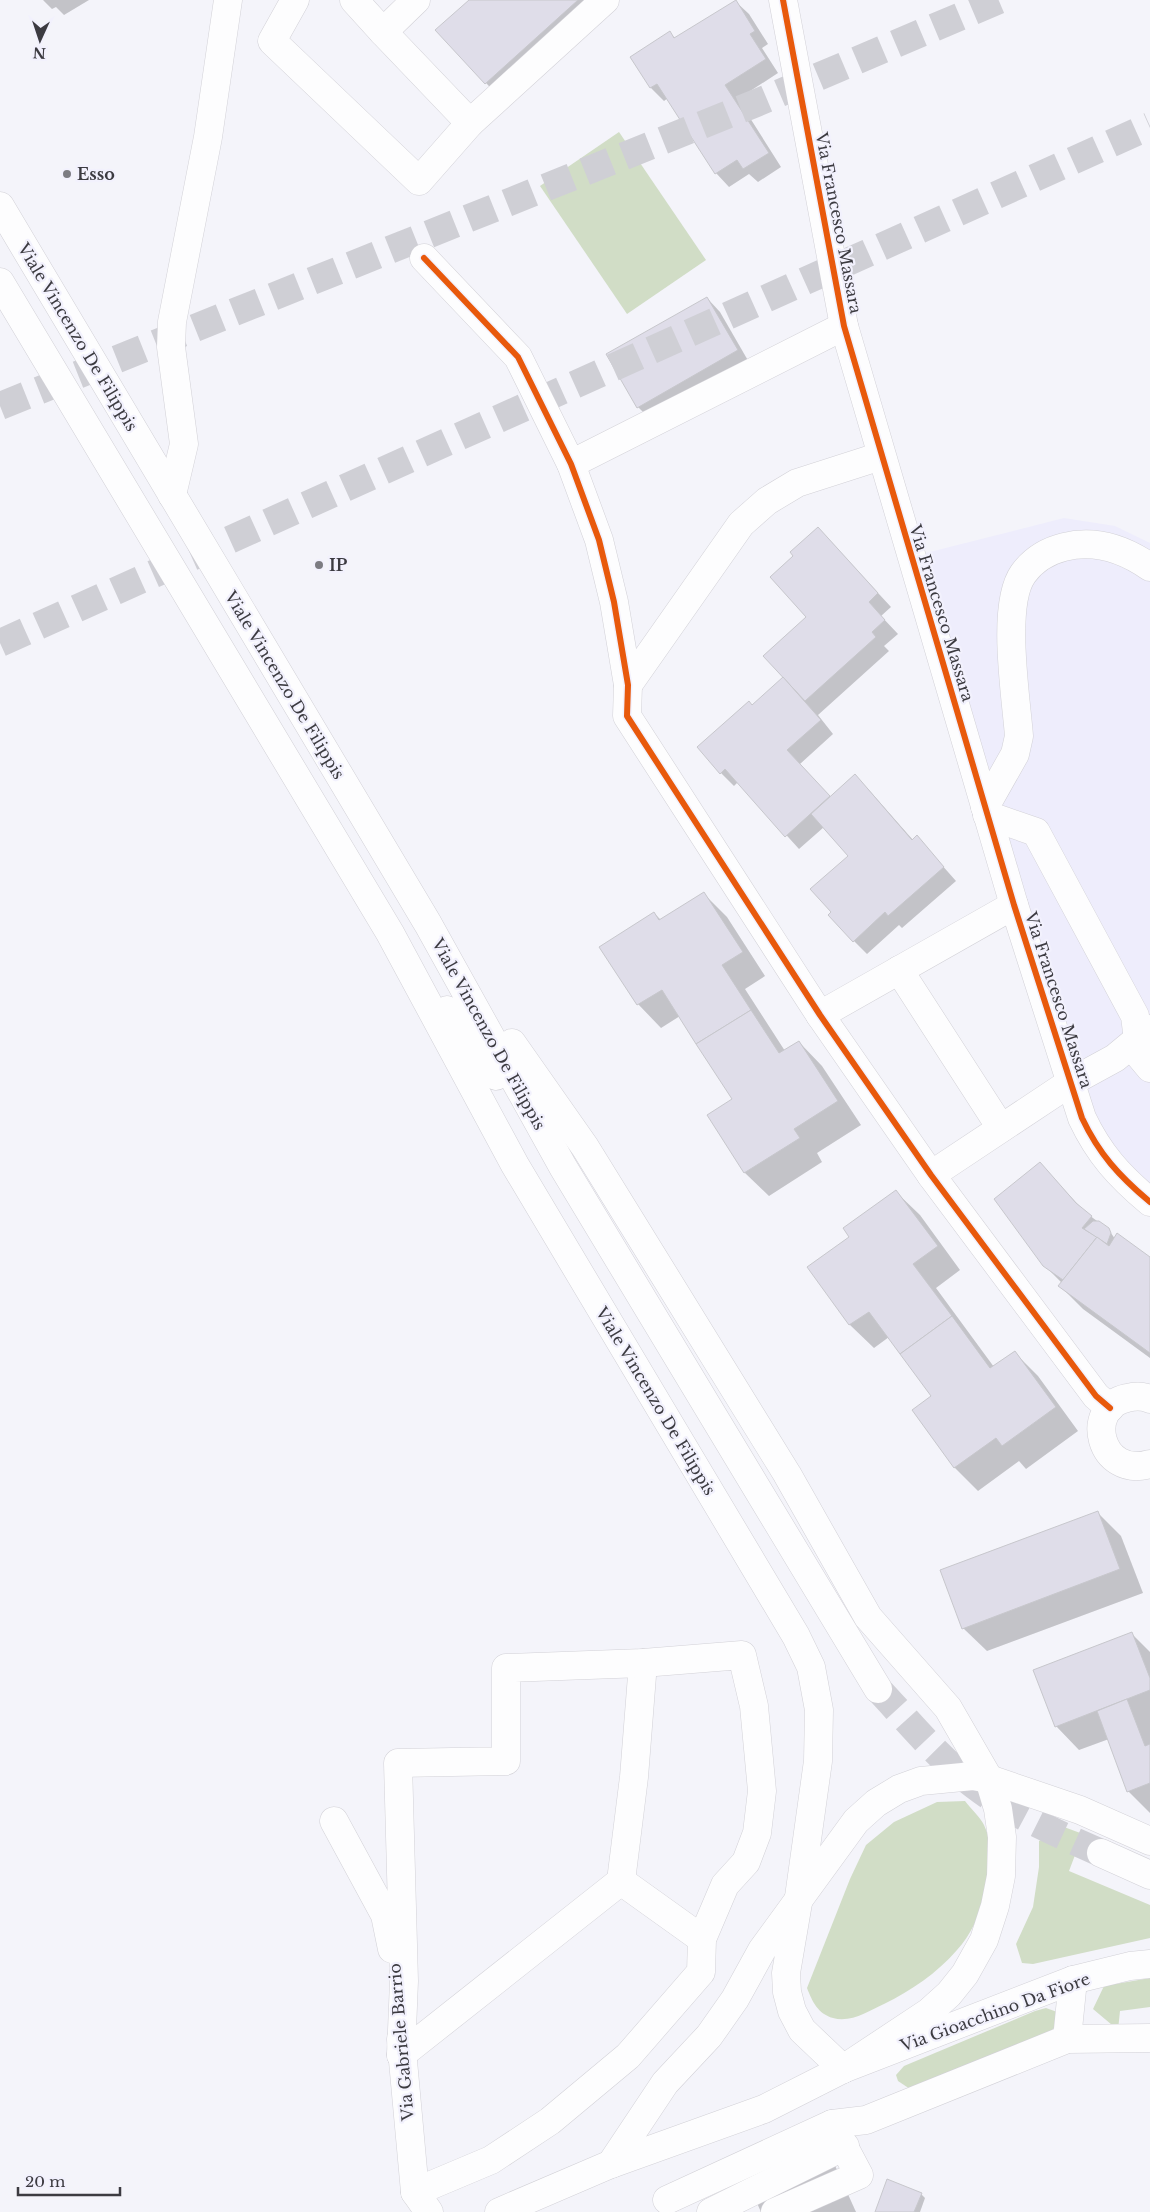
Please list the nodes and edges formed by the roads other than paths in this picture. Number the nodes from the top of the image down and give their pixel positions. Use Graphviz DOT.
graph roads {
  1 [pos="228,0"];
  2 [pos="295,0"];
  3 [pos="354,0"];
  4 [pos="416,0"];
  5 [pos="605,0"];
  6 [pos="783,0"];
  7 [pos="383,32"];
  8 [pos="470,123"];
  9 [pos="0,206"];
  10 [pos="424,258"];
  11 [pos="0,282"];
  12 [pos="844,326"];
  13 [pos="881,456"];
  14 [pos="571,464"];
  15 [pos="172,494"];
  16 [pos="1150,567"];
  17 [pos="628,685"];
  18 [pos="986,811"];
  19 [pos="1014,905"];
  20 [pos="428,924"];
  21 [pos="390,932"];
  22 [pos="900,970"];
  23 [pos="820,1015"];
  24 [pos="1144,1034"];
  25 [pos="1150,1068"];
  26 [pos="1071,1082"];
  27 [pos="1001,1128"];
  28 [pos="563,1167"];
  29 [pos="931,1175"];
  30 [pos="1150,1202"];
  31 [pos="1150,1399"];
  32 [pos="1110,1408"];
  33 [pos="1150,1464"];
  34 [pos="643,1663"];
  35 [pos="878,1688"];
  36 [pos="989,1779"];
  37 [pos="334,1821"];
  38 [pos="1150,1841"];
  39 [pos="1101,1853"];
  40 [pos="1150,1874"];
  41 [pos="621,1881"];
  42 [pos="799,1896"];
  43 [pos="702,1939"];
  44 [pos="1150,1964"];
  45 [pos="1073,1980"];
  46 [pos="1150,2038"];
  47 [pos="1067,2040"];
  48 [pos="402,2055"];
  49 [pos="843,2069"];
  50 [pos="838,2135"];
  51 [pos="612,2164"];
  52 [pos="667,2200"];
  53 [pos="422,2202"];
  54 [pos="499,2212"];
  55 [pos="711,2212"];
  56 [pos="775,2212"];
  1 -- 15 [label="main road"];
  2 -- 8 [label="main road"];
  3 -- 7 [label="main road"];
  4 -- 7 [label="main road"];
  5 -- 8 [label="main road"];
  6 -- 12 [label="main road, Via Francesco Massara"];
  7 -- 8 [label="main road"];
  9 -- 15 [label="main road, Viale Vincenzo De Filippis"];
  10 -- 14 [label="main road"];
  11 -- 21 [label="main road, Viale Vincenzo De Filippis"];
  12 -- 13 [label="main road, Via Francesco Massara"];
  12 -- 14 [label="main road"];
  13 -- 17 [label="main road"];
  13 -- 18 [label="main road, Via Francesco Massara"];
  14 -- 17 [label="main road"];
  15 -- 20 [label="main road, Viale Vincenzo De Filippis"];
  16 -- 18 [label="main road"];
  17 -- 23 [label="main road"];
  18 -- 19 [label="main road, Via Francesco Massara"];
  18 -- 24 [label="main road"];
  19 -- 22 [label="main road"];
  19 -- 26 [label="main road, Via Francesco Massara"];
  20 -- 28 [label="main road, Viale Vincenzo De Filippis"];
  20 -- 36 [label="main road, Via Gioacchino Da Fiore"];
  21 -- 28 [label="main road, Viale Vincenzo De Filippis"];
  21 -- 42 [label="main road, Viale Vincenzo De Filippis"];
  22 -- 23 [label="main road"];
  22 -- 27 [label="main road"];
  23 -- 29 [label="main road"];
  24 -- 25 [label="main road"];
  24 -- 26 [label="main road"];
  26 -- 27 [label="main road"];
  26 -- 30 [label="main road, Via Francesco Massara"];
  27 -- 29 [label="main road"];
  28 -- 35 [label="main road, Viale Vincenzo De Filippis"];
  29 -- 32 [label="main road"];
  31 -- 32 [label="main road"];
  32 -- 33 [label="main road"];
  34 -- 41 [label="main road"];
  34 -- 43 [label="main road"];
  34 -- 48 [label="main road"];
  36 -- 38 [label="main road"];
  36 -- 42 [label="main road"];
  36 -- 49 [label="main road, Via Gioacchino Da Fiore"];
  37 -- 48 [label="main road, Via Gabriele Barrio"];
  39 -- 40 [label="main road"];
  41 -- 43 [label="main road"];
  41 -- 48 [label="main road"];
  42 -- 49 [label="main road"];
  42 -- 51 [label="main road"];
  43 -- 53 [label="main road"];
  44 -- 45 [label="main road, Via Gioacchino Da Fiore"];
  45 -- 47 [label="main road"];
  45 -- 49 [label="main road, Via Gioacchino Da Fiore"];
  46 -- 47 [label="main road"];
  47 -- 50 [label="main road"];
  48 -- 53 [label="main road, Via Gabriele Barrio"];
  49 -- 51 [label="main road, Via Gioacchino Da Fiore"];
  50 -- 52 [label="main road"];
  50 -- 55 [label="main road"];
  50 -- 56 [label="main road"];
  51 -- 54 [label="main road, Via Gioacchino Da Fiore"];
}
